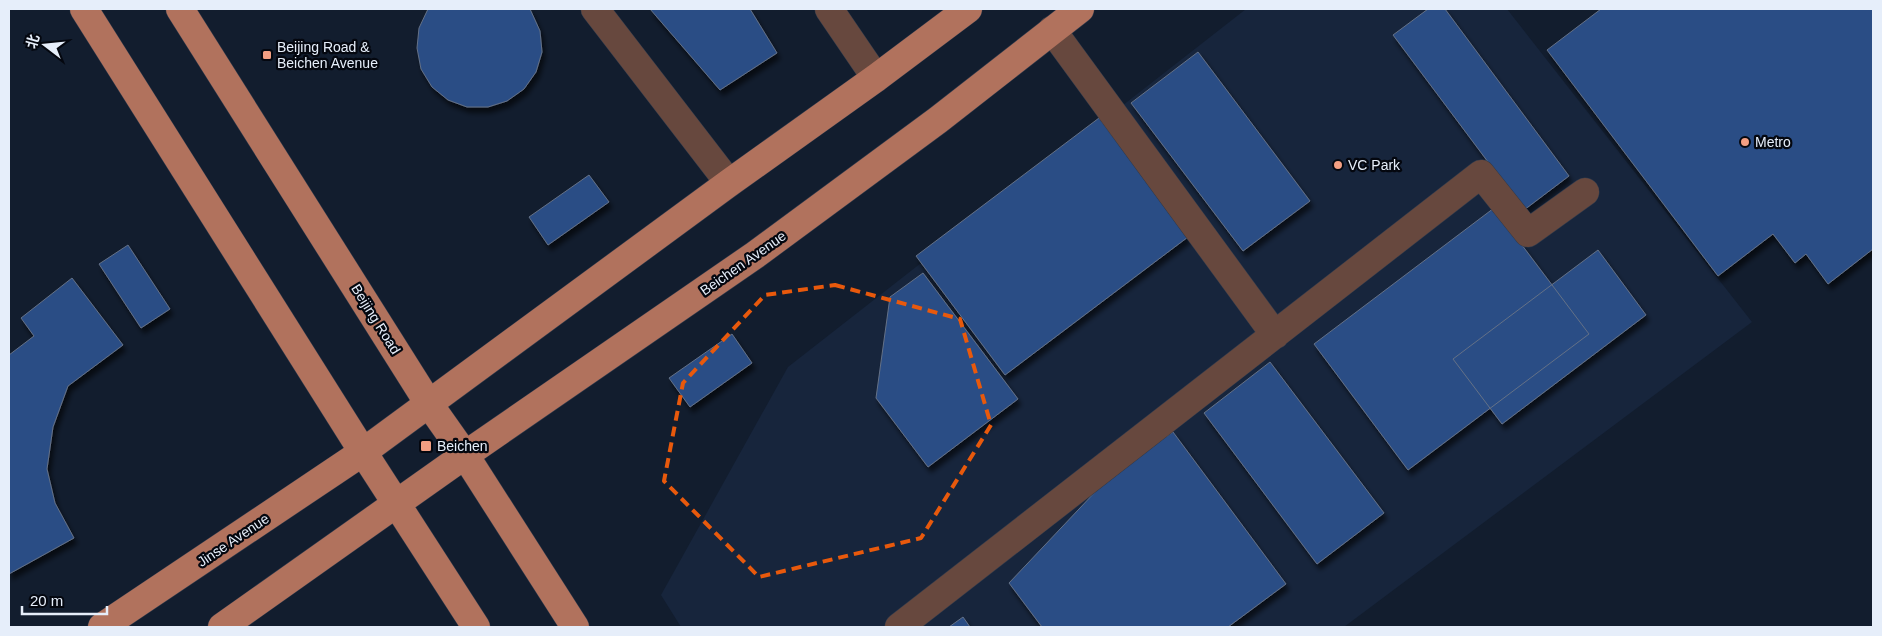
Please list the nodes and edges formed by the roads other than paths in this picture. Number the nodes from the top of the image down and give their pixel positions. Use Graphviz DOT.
graph roads {
  1 [pos="84,9"];
  2 [pos="180,9"];
  3 [pos="595,9"];
  4 [pos="830,9"];
  5 [pos="968,9"];
  6 [pos="1080,9"];
  7 [pos="1052,30"];
  8 [pos="876,78"];
  9 [pos="729,183"];
  10 [pos="1585,192"];
  11 [pos="1275,334"];
  12 [pos="429,404"];
  13 [pos="363,452"];
  14 [pos="465,455"];
  15 [pos="397,504"];
  16 [pos="102,627"];
  17 [pos="222,627"];
  18 [pos="476,627"];
  19 [pos="575,627"];
  20 [pos="899,627"];
  1 -- 13 [label="main road"];
  2 -- 12 [label="main road, Beijing Road"];
  3 -- 9 [label="street"];
  4 -- 8 [label="street"];
  5 -- 8 [label="main road"];
  6 -- 7 [label="main road, Beichen Avenue"];
  7 -- 11 [label="street"];
  7 -- 14 [label="main road, Beichen Avenue"];
  8 -- 9 [label="main road"];
  9 -- 12 [label="main road"];
  10 -- 11 [label="street"];
  11 -- 20 [label="street"];
  12 -- 13 [label="main road"];
  12 -- 14 [label="main road, Beijing Road"];
  13 -- 15 [label="main road"];
  13 -- 16 [label="main road, Jinse Avenue"];
  14 -- 15 [label="main road, Beichen Avenue"];
  14 -- 19 [label="main road, Beijing Road"];
  15 -- 17 [label="main road"];
  15 -- 18 [label="main road"];
}
